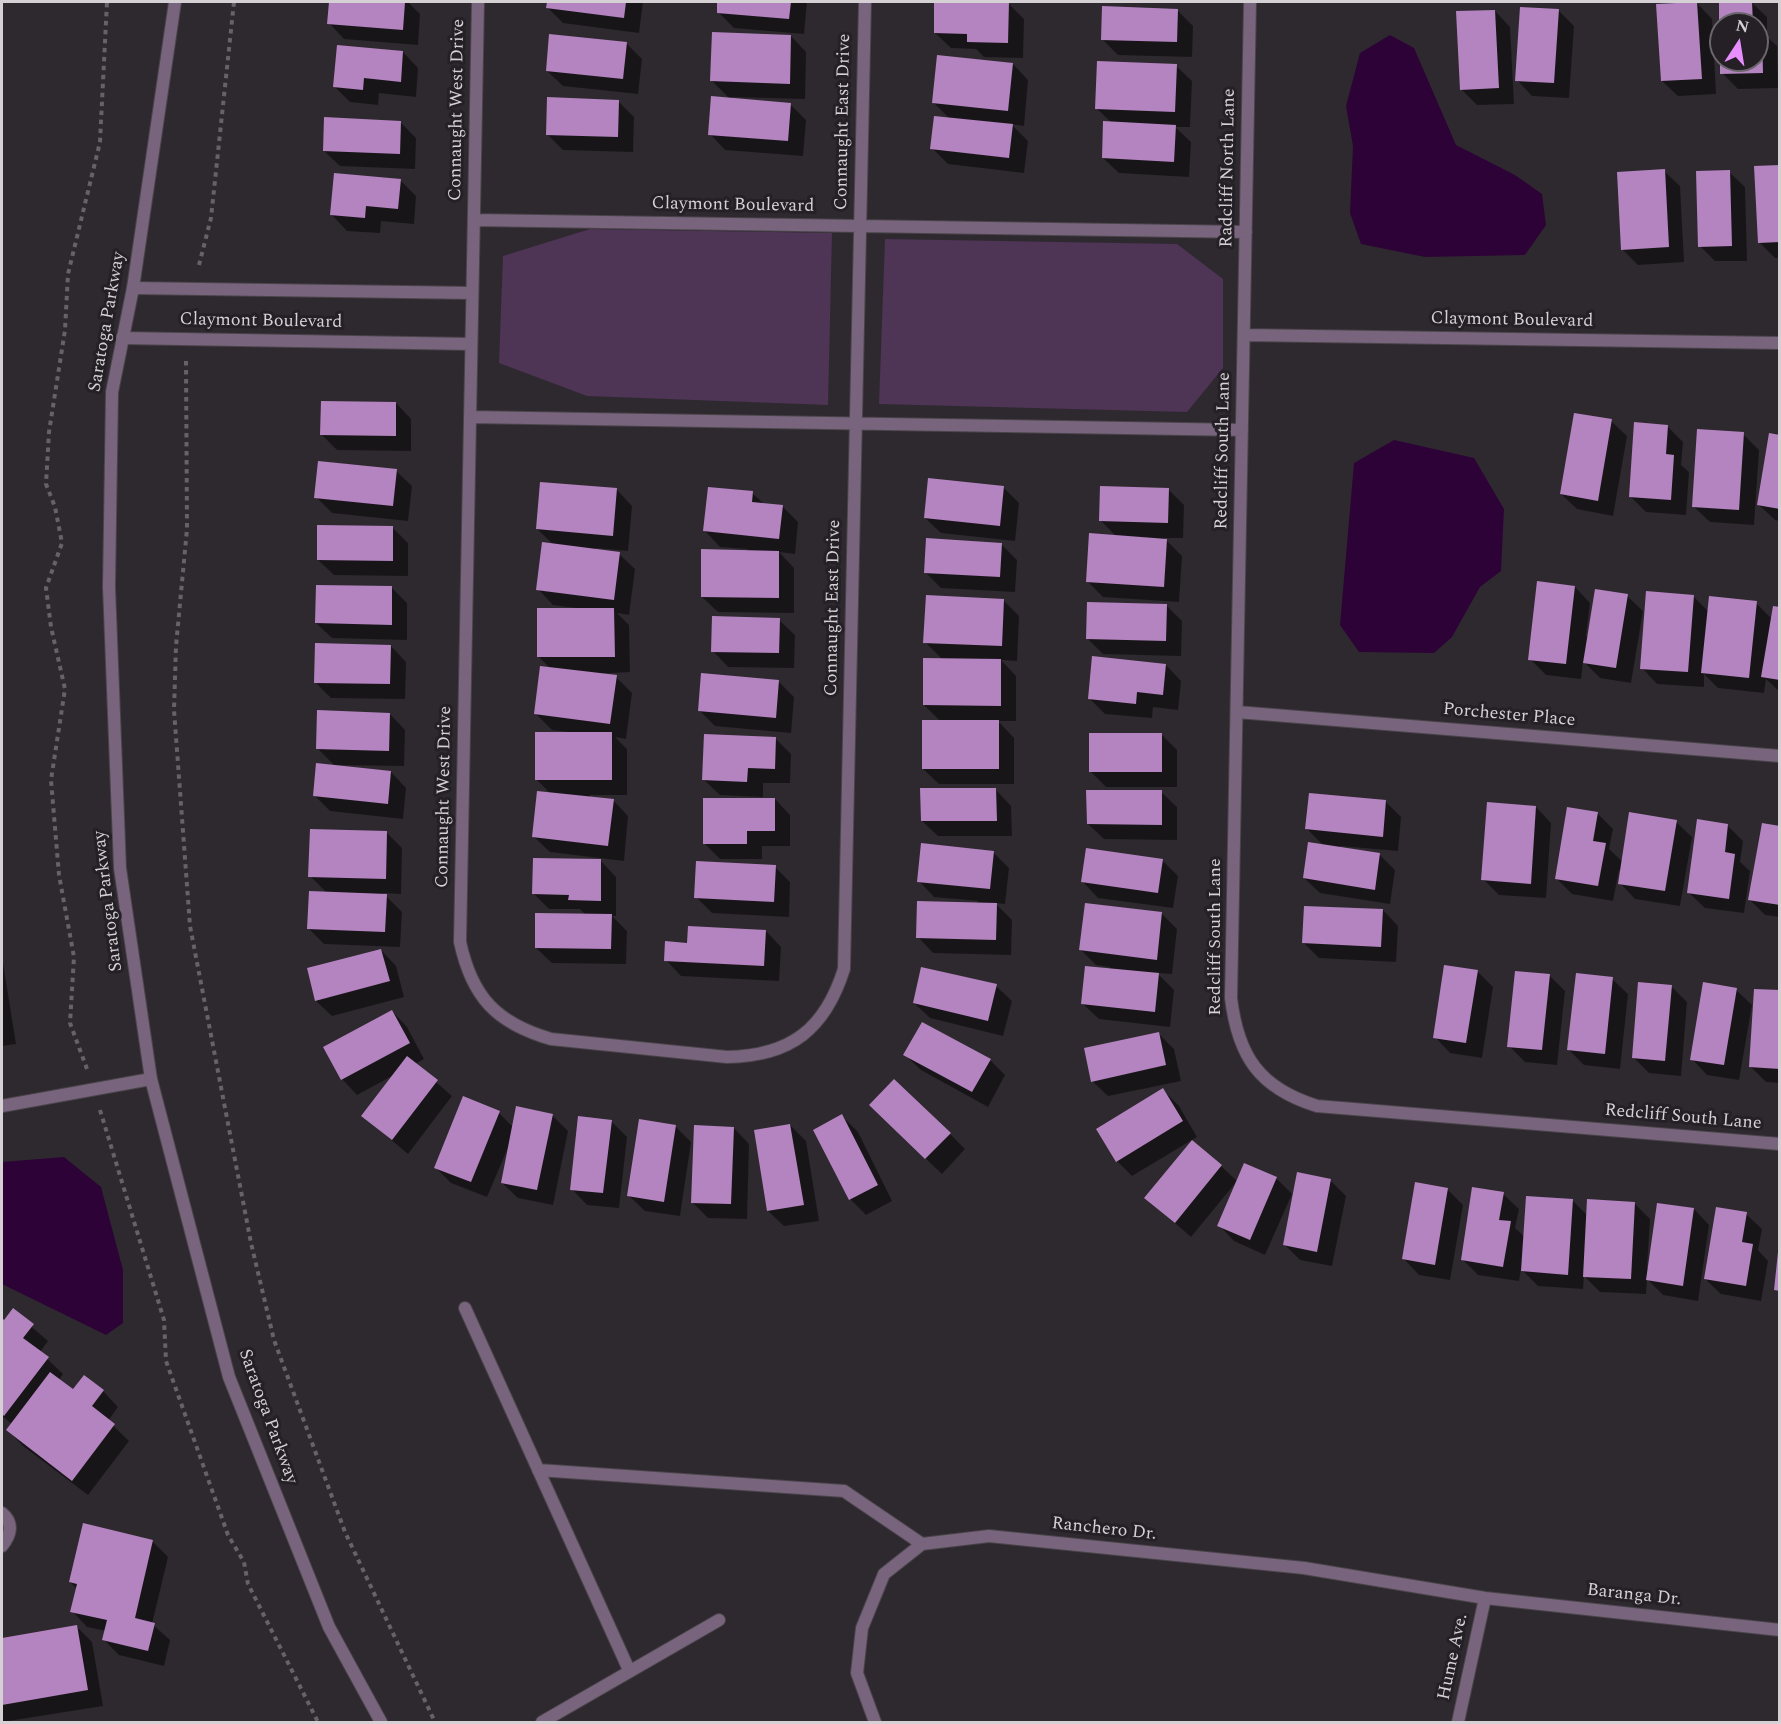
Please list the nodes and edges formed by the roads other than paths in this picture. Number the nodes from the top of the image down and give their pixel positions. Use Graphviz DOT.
graph roads {
  1 [pos="175,2"];
  2 [pos="478,2"];
  3 [pos="865,2"];
  4 [pos="1250,2"];
  5 [pos="474,219"];
  6 [pos="860,226"];
  7 [pos="1246,232"];
  8 [pos="133,288"];
  9 [pos="472,294"];
  10 [pos="1244,335"];
  11 [pos="123,338"];
  12 [pos="1779,343"];
  13 [pos="471,344"];
  14 [pos="470,417"];
  15 [pos="856,424"];
  16 [pos="1242,430"];
  17 [pos="1237,712"];
  18 [pos="1779,756"];
  19 [pos="642,1048"];
  20 [pos="151,1079"];
  21 [pos="2,1106"];
  22 [pos="1779,1144"];
  23 [pos="465,1308"];
  24 [pos="538,1470"];
  25 [pos="2,1513"];
  26 [pos="922,1544"];
  27 [pos="2,1546"];
  28 [pos="1485,1598"];
  29 [pos="719,1620"];
  30 [pos="1779,1630"];
  31 [pos="629,1670"];
  32 [pos="381,1722"];
  33 [pos="542,1722"];
  34 [pos="875,1722"];
  35 [pos="1458,1722"];
  1 -- 8 [label="street, Saratoga Parkway"];
  2 -- 5 [label="street, Connaught West Drive"];
  3 -- 6 [label="street, Connaught East Drive"];
  4 -- 7 [label="street, Radcliff North Lane"];
  5 -- 6 [label="street, Claymont Boulevard"];
  5 -- 9 [label="street"];
  6 -- 7 [label="street, Claymont Boulevard"];
  6 -- 15 [label="street, Connaught East Drive"];
  7 -- 10 [label="street, Radcliff North Lane"];
  8 -- 9 [label="street, Claymont Boulevard"];
  8 -- 11 [label="street, Saratoga Parkway"];
  9 -- 13 [label="street"];
  10 -- 12 [label="street, Claymont Boulevard"];
  10 -- 16 [label="street, Redcliff South Lane"];
  11 -- 13 [label="street, Claymont Boulevard"];
  11 -- 20 [label="street, Saratoga Parkway"];
  13 -- 14 [label="street"];
  14 -- 15 [label="street"];
  14 -- 19 [label="street, Connaught West Drive"];
  15 -- 16 [label="street"];
  15 -- 19 [label="street, Connaught East Drive"];
  16 -- 17 [label="street, Redcliff South Lane"];
  17 -- 18 [label="street, Porchester Place"];
  17 -- 22 [label="street, Redcliff South Lane"];
  20 -- 21 [label="street"];
  20 -- 32 [label="street, Saratoga Parkway"];
  23 -- 24 [label="street"];
  24 -- 26 [label="street"];
  24 -- 31 [label="street"];
  25 -- 27 [label="street"];
  26 -- 28 [label="street, Ranchero Dr."];
  26 -- 34 [label="street"];
  28 -- 30 [label="street, Baranga Dr."];
  28 -- 35 [label="street, Hume Ave."];
  29 -- 31 [label="street"];
  31 -- 33 [label="street"];
}
